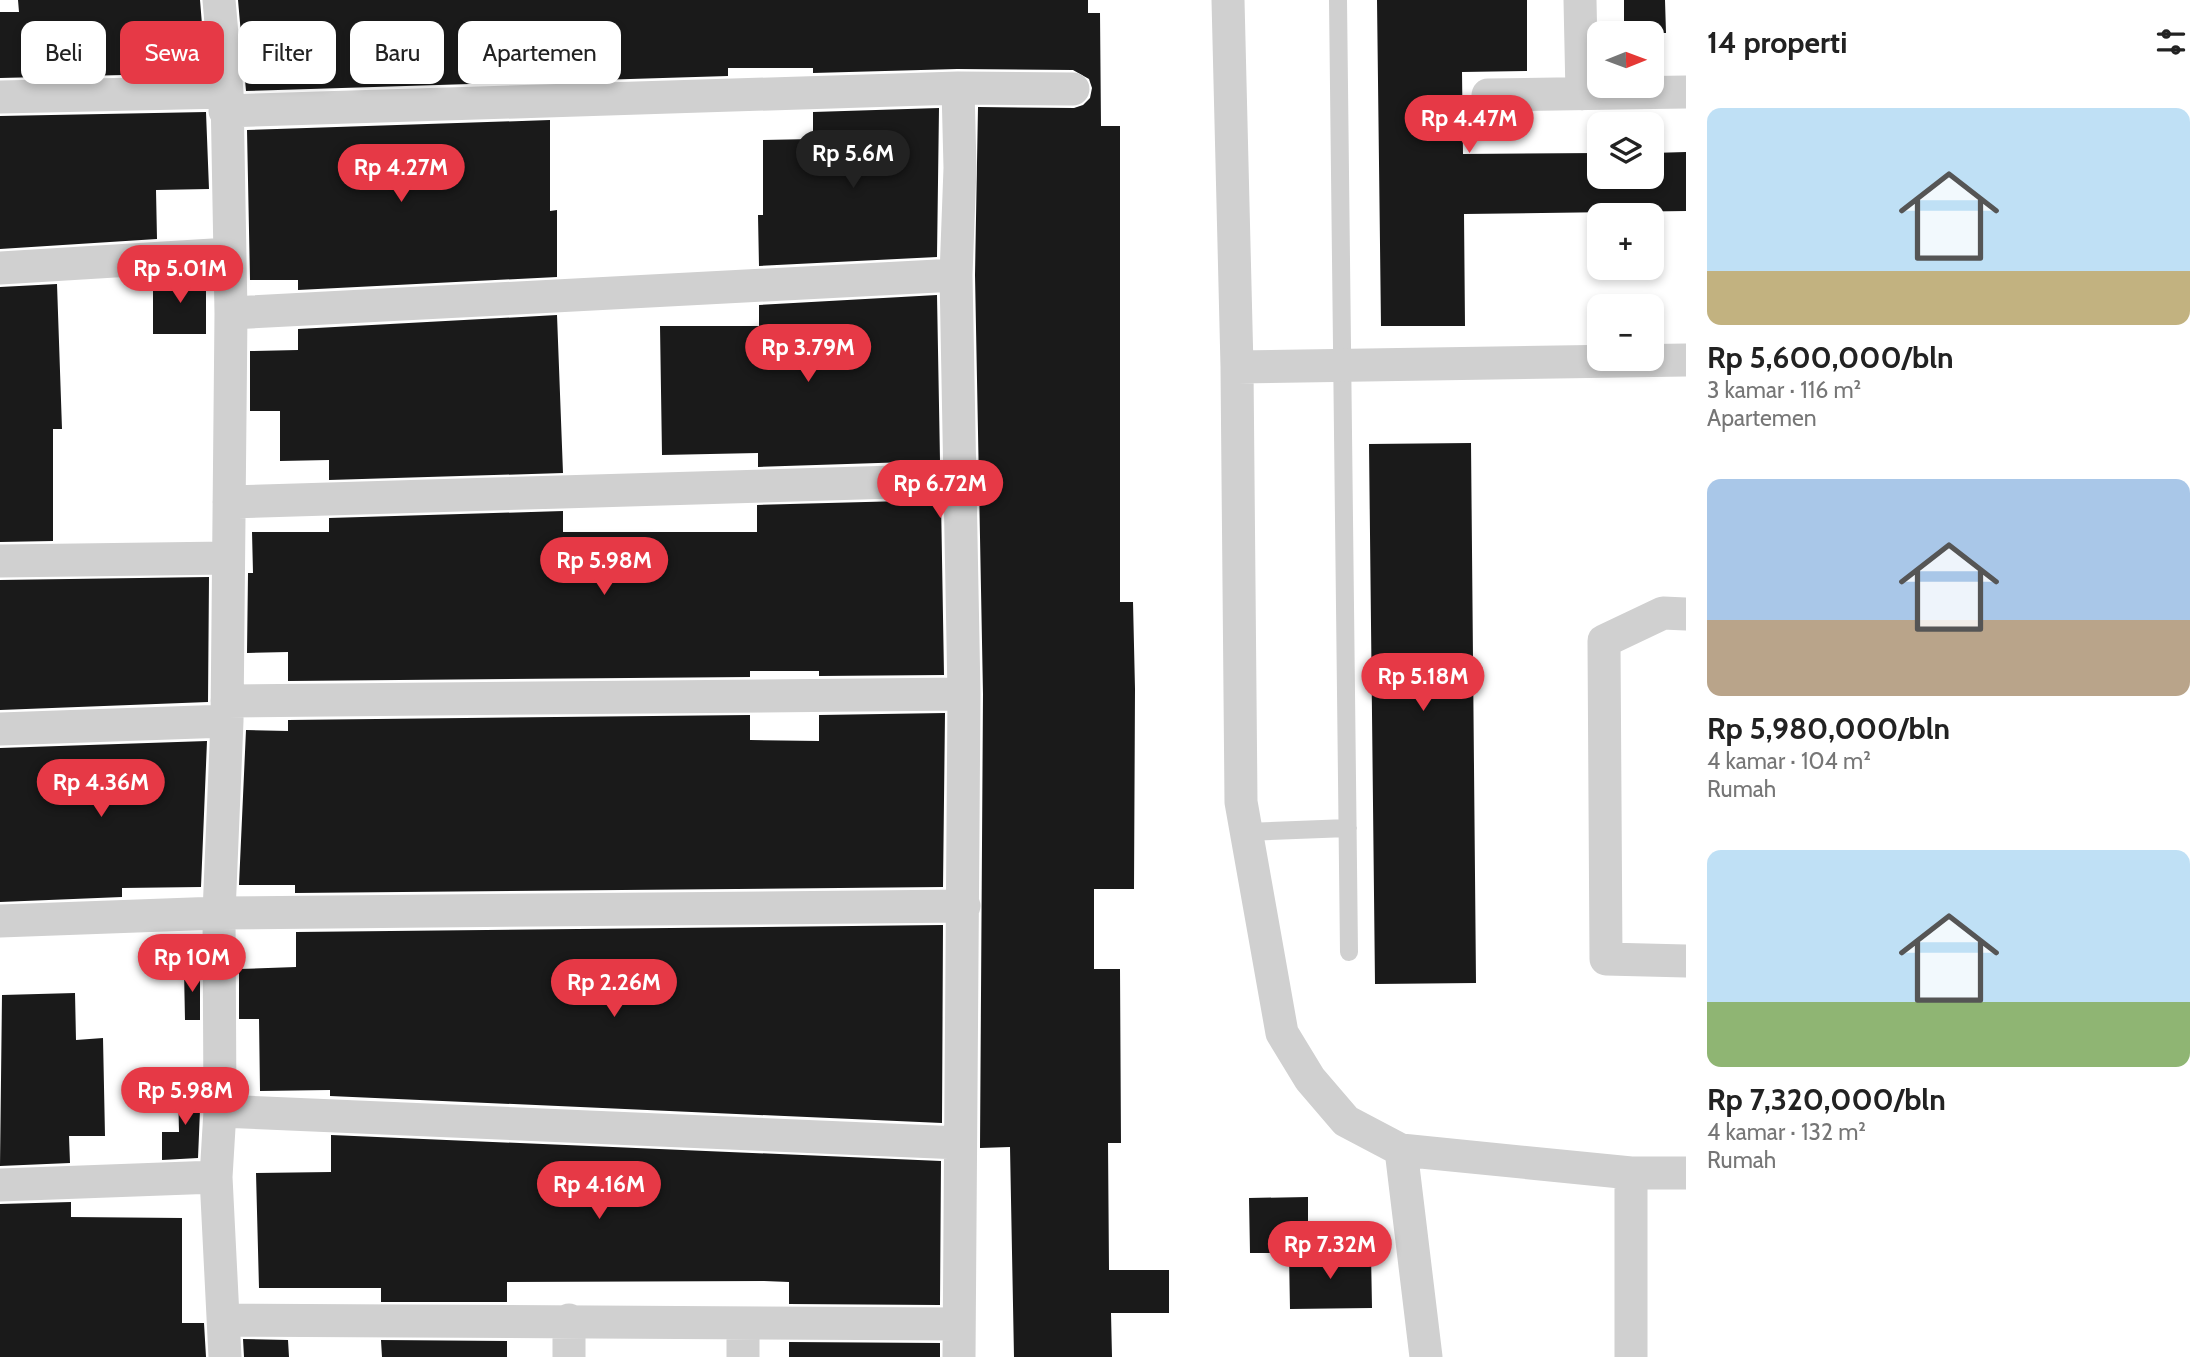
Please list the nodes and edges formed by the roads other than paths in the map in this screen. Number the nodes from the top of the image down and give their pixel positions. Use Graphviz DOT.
graph roads {
  1 [pos="219,0"];
  2 [pos="1228,0"];
  3 [pos="1338,0"];
  4 [pos="1580,0"];
  5 [pos="958,88"];
  6 [pos="1073,89"];
  7 [pos="1686,92"];
  8 [pos="1582,94"];
  9 [pos="1488,95"];
  10 [pos="0,97"];
  11 [pos="226,101"];
  12 [pos="229,254"];
  13 [pos="0,268"];
  14 [pos="956,275"];
  15 [pos="231,313"];
  16 [pos="1686,360"];
  17 [pos="1344,365"];
  18 [pos="1237,367"];
  19 [pos="960,480"];
  20 [pos="229,502"];
  21 [pos="227,558"];
  22 [pos="0,561"];
  23 [pos="1686,614"];
  24 [pos="964,694"];
  25 [pos="227,711"];
  26 [pos="0,729"];
  27 [pos="1348,828"];
  28 [pos="1246,832"];
  29 [pos="964,906"];
  30 [pos="219,913"];
  31 [pos="0,921"];
  32 [pos="1349,952"];
  33 [pos="1686,961"];
  34 [pos="220,1111"];
  35 [pos="960,1143"];
  36 [pos="1401,1150"];
  37 [pos="1631,1173"];
  38 [pos="1686,1173"];
  39 [pos="216,1177"];
  40 [pos="0,1185"];
  41 [pos="225,1320"];
  42 [pos="569,1320"];
  43 [pos="743,1324"];
  44 [pos="958,1324"];
  45 [pos="225,1357"];
  46 [pos="569,1357"];
  47 [pos="743,1357"];
  48 [pos="959,1357"];
  49 [pos="1426,1357"];
  50 [pos="1632,1357"];
  1 -- 11 [label="street"];
  2 -- 18 [label="street"];
  3 -- 17 [label="lane"];
  4 -- 8 [label="street"];
  5 -- 6 [label="street"];
  5 -- 11 [label="street"];
  5 -- 14 [label="street"];
  7 -- 8 [label="street"];
  8 -- 9 [label="street"];
  10 -- 11 [label="street"];
  11 -- 12 [label="street"];
  12 -- 13 [label="street"];
  12 -- 15 [label="street"];
  14 -- 15 [label="street"];
  14 -- 19 [label="street"];
  15 -- 20 [label="street"];
  16 -- 17 [label="street"];
  17 -- 18 [label="street"];
  17 -- 27 [label="lane"];
  18 -- 28 [label="street"];
  19 -- 20 [label="street"];
  19 -- 24 [label="street"];
  20 -- 21 [label="street"];
  21 -- 22 [label="street"];
  21 -- 25 [label="street"];
  23 -- 33 [label="street"];
  24 -- 25 [label="street"];
  24 -- 29 [label="street"];
  25 -- 26 [label="street"];
  25 -- 30 [label="street"];
  27 -- 28 [label="lane"];
  27 -- 32 [label="lane"];
  28 -- 36 [label="street"];
  29 -- 30 [label="street"];
  29 -- 35 [label="street"];
  30 -- 31 [label="street"];
  30 -- 34 [label="street"];
  34 -- 35 [label="street"];
  34 -- 39 [label="street"];
  35 -- 44 [label="street"];
  36 -- 37 [label="street"];
  36 -- 49 [label="street"];
  37 -- 38 [label="street"];
  37 -- 50 [label="street"];
  39 -- 40 [label="street"];
  39 -- 41 [label="street"];
  41 -- 42 [label="street"];
  41 -- 45 [label="street"];
  42 -- 43 [label="street"];
  42 -- 46 [label="street"];
  43 -- 44 [label="street"];
  43 -- 47 [label="street"];
  44 -- 48 [label="street"];
}
